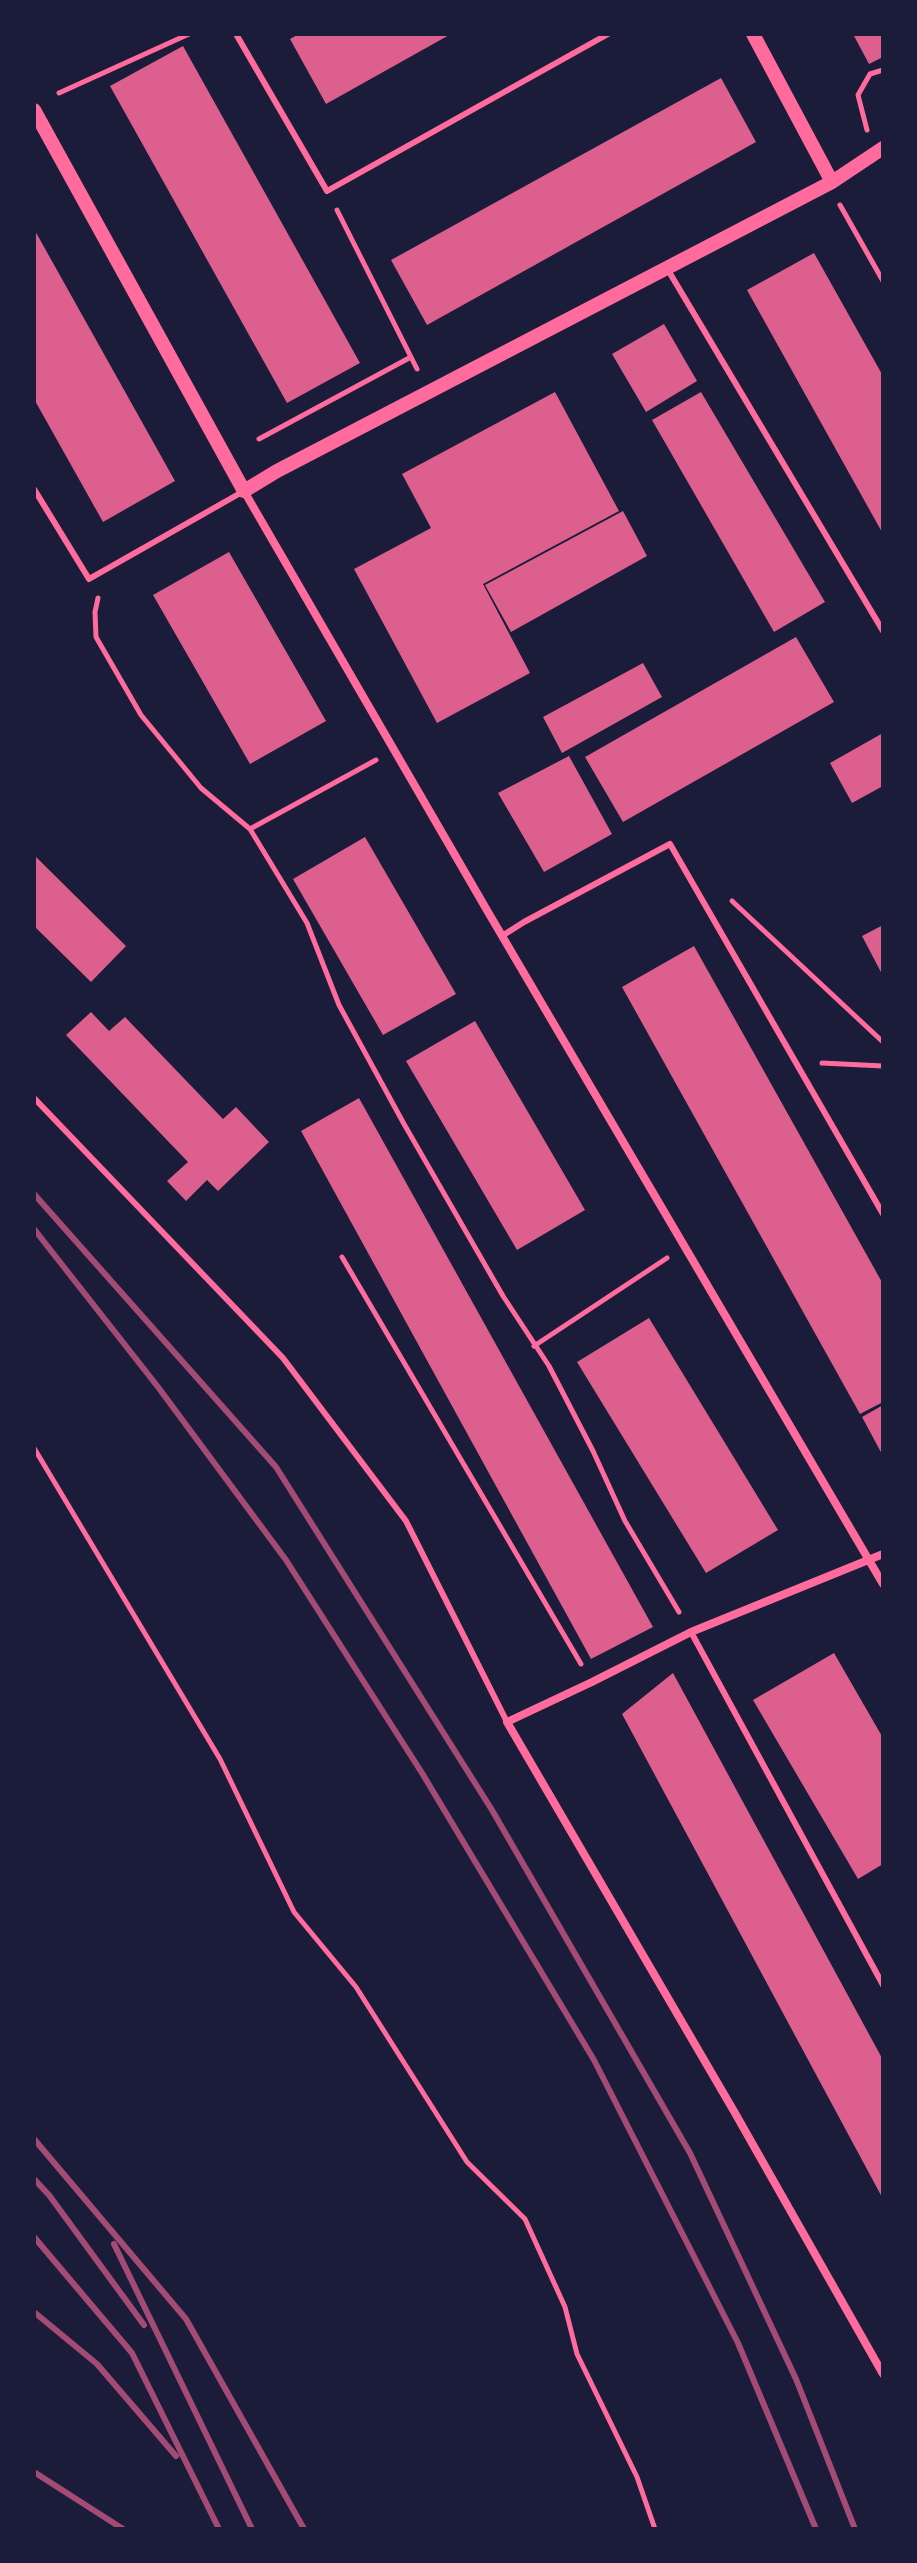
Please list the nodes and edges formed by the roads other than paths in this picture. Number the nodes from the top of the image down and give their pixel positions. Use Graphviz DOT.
graph roads {
  1 [pos="236,34"];
  2 [pos="608,34"];
  3 [pos="753,34"];
  4 [pos="34,110"];
  5 [pos="878,151"];
  6 [pos="832,182"];
  7 [pos="666,267"];
  8 [pos="34,489"];
  9 [pos="244,491"];
  10 [pos="883,631"];
  11 [pos="502,936"];
  12 [pos="34,1098"];
  13 [pos="883,1214"];
  14 [pos="883,1554"];
  15 [pos="870,1561"];
  16 [pos="883,1584"];
  17 [pos="691,1632"];
  18 [pos="507,1722"];
  19 [pos="883,1985"];
  20 [pos="883,2374"];
  1 -- 2 [label="lane"];
  3 -- 6 [label="street"];
  4 -- 9 [label="street"];
  5 -- 6 [label="street"];
  6 -- 7 [label="street"];
  7 -- 9 [label="street"];
  7 -- 10 [label="lane"];
  8 -- 9 [label="lane"];
  9 -- 11 [label="street"];
  11 -- 13 [label="lane"];
  11 -- 15 [label="street"];
  12 -- 18 [label="lane"];
  14 -- 15 [label="street"];
  15 -- 16 [label="street"];
  15 -- 17 [label="street"];
  17 -- 18 [label="street"];
  17 -- 19 [label="lane"];
  18 -- 20 [label="street"];
}
